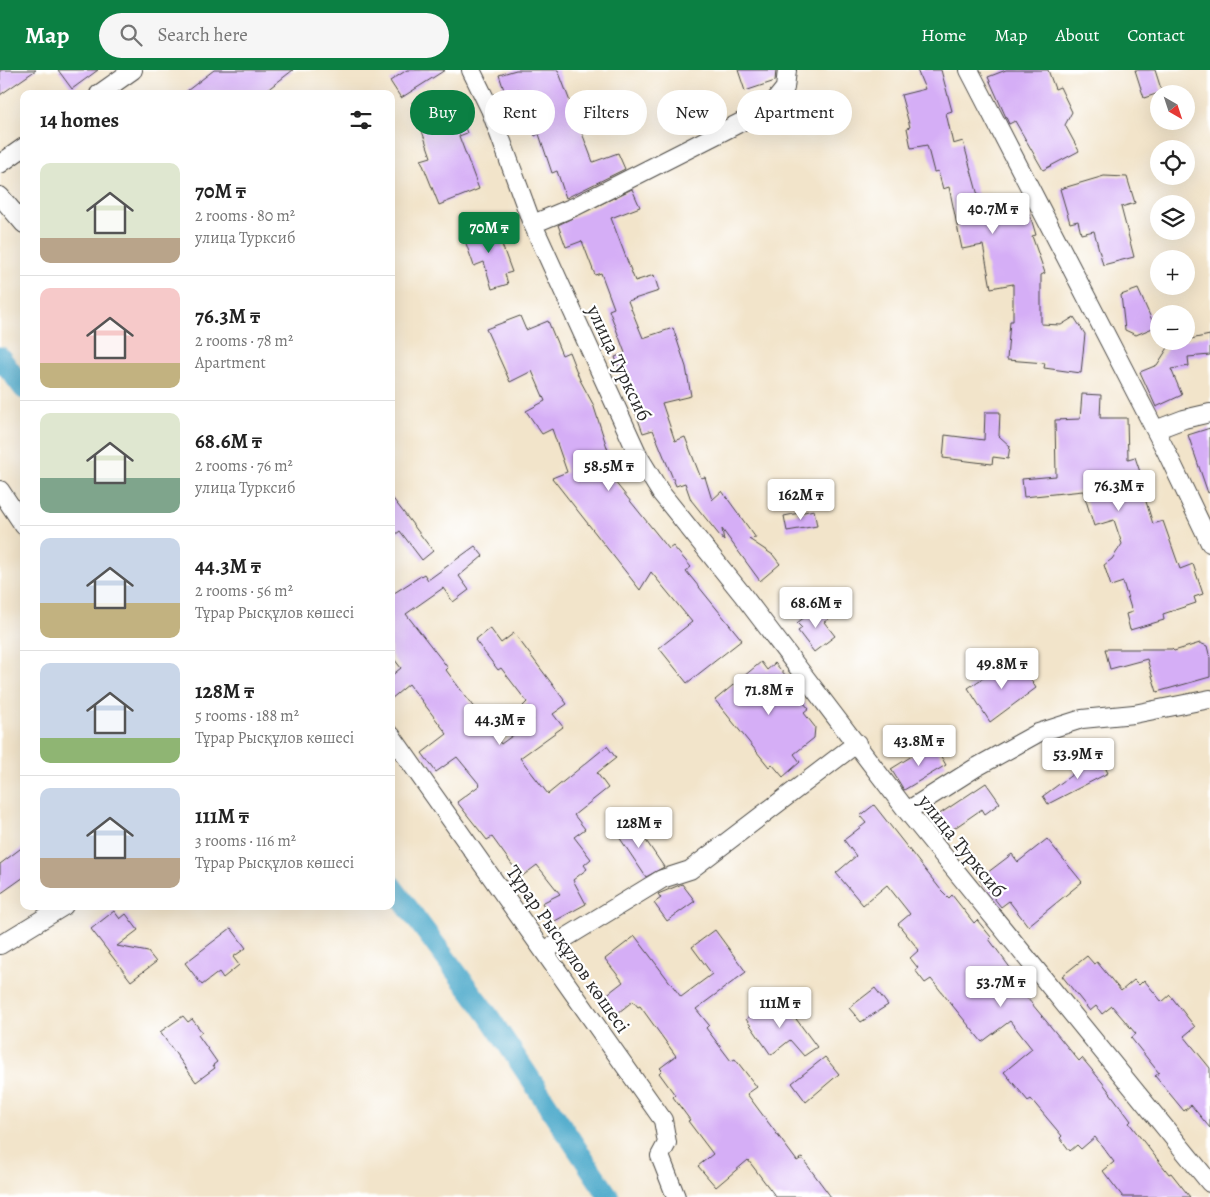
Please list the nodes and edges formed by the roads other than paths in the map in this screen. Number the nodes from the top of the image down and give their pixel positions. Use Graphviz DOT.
graph roads {
  1 [pos="133,70"];
  2 [pos="471,70"];
  3 [pos="787,70"];
  4 [pos="969,70"];
  5 [pos="105,90"];
  6 [pos="20,150"];
  7 [pos="0,164"];
  8 [pos="0,196"];
  9 [pos="20,219"];
  10 [pos="533,224"];
  11 [pos="1210,413"];
  12 [pos="1155,430"];
  13 [pos="0,490"];
  14 [pos="20,520"];
  15 [pos="1210,543"];
  16 [pos="1210,699"];
  17 [pos="395,742"];
  18 [pos="857,743"];
  19 [pos="906,811"];
  20 [pos="57,910"];
  21 [pos="0,945"];
  22 [pos="544,951"];
  23 [pos="1210,1183"];
  24 [pos="676,1197"];
  1 -- 5 [label="street"];
  2 -- 10 [label="street, улица Турксиб"];
  3 -- 10 [label="street"];
  4 -- 12 [label="street"];
  6 -- 7 [label="street"];
  8 -- 9 [label="street"];
  10 -- 18 [label="street, улица Турксиб"];
  11 -- 12 [label="street"];
  12 -- 15 [label="street"];
  13 -- 14 [label="street"];
  16 -- 19 [label="street"];
  17 -- 22 [label="street, Тұрар Рысқұлов көшесі"];
  18 -- 19 [label="street, улица Турксиб"];
  18 -- 22 [label="street"];
  19 -- 23 [label="street, улица Турксиб"];
  20 -- 21 [label="street"];
  22 -- 24 [label="street, Тұрар Рысқұлов көшесі"];
}
